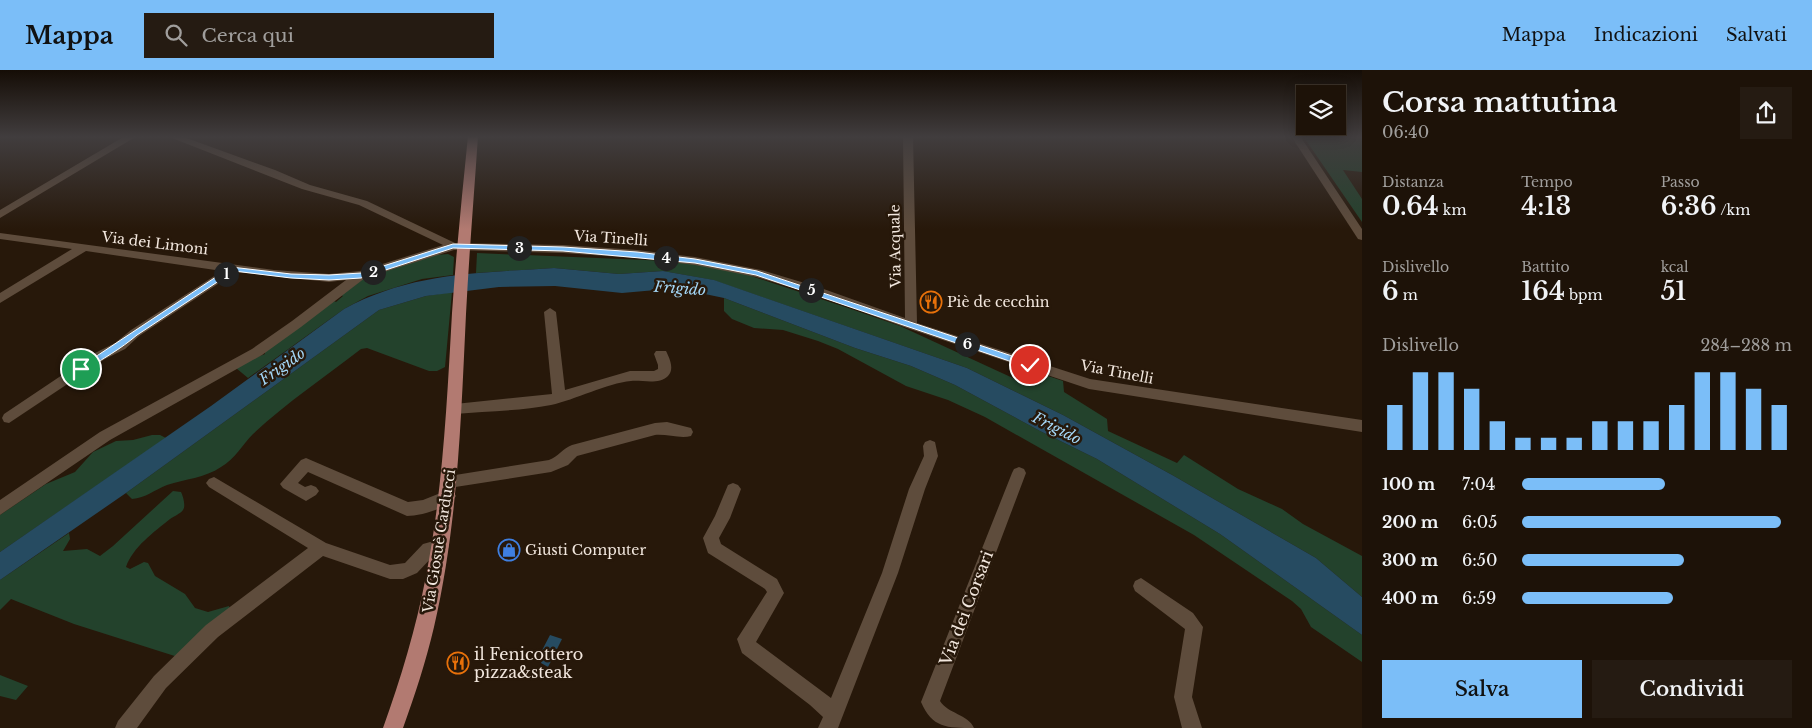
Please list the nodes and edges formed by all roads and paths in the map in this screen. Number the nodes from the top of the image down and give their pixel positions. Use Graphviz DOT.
graph roads {
  1 [pos="81,167"];
  2 [pos="257,167"];
  3 [pos="469,167"];
  4 [pos="908,167"];
  5 [pos="1315,167"];
  6 [pos="0,215"];
  7 [pos="0,236"];
  8 [pos="1362,237"];
  9 [pos="82,249"];
  10 [pos="460,250"];
  11 [pos="233,269"];
  12 [pos="361,275"];
  13 [pos="0,299"];
  14 [pos="550,312"];
  15 [pos="911,325"];
  16 [pos="661,354"];
  17 [pos="558,398"];
  18 [pos="455,409"];
  19 [pos="9,418"];
  20 [pos="1362,426"];
  21 [pos="686,432"];
  22 [pos="930,446"];
  23 [pos="1019,473"];
  24 [pos="214,483"];
  25 [pos="448,489"];
  26 [pos="733,489"];
  27 [pos="311,491"];
  28 [pos="0,508"];
  29 [pos="441,546"];
  30 [pos="321,548"];
  31 [pos="1141,586"];
  32 [pos="831,721"];
  33 [pos="125,728"];
  34 [pos="393,728"];
  35 [pos="964,728"];
  36 [pos="1192,728"];
  1 -- 6 [label="street"];
  2 -- 10 [label="street"];
  3 -- 10 [label="main road, Via Giosuè Carducci"];
  4 -- 15 [label="street, Via Acquale"];
  5 -- 8 [label="street"];
  7 -- 9 [label="street, Via dei Limoni"];
  9 -- 11 [label="street, Via dei Limoni"];
  9 -- 13 [label="street"];
  10 -- 12 [label="street, Via dei Limoni"];
  10 -- 15 [label="street, Via Tinelli"];
  10 -- 18 [label="main road, Via Giosuè Carducci"];
  11 -- 12 [label="street, Via dei Limoni"];
  11 -- 19 [label="street"];
  12 -- 28 [label="street"];
  14 -- 17 [label="street"];
  15 -- 20 [label="street, Via Tinelli"];
  16 -- 17 [label="street"];
  17 -- 18 [label="street"];
  18 -- 25 [label="main road, Via Giosuè Carducci"];
  21 -- 25 [label="street"];
  22 -- 32 [label="street"];
  23 -- 35 [label="street, Via dei Corsari"];
  24 -- 30 [label="street"];
  25 -- 27 [label="street"];
  25 -- 29 [label="main road, Via Giosuè Carducci"];
  26 -- 32 [label="street"];
  29 -- 30 [label="street"];
  29 -- 34 [label="main road, Via Giosuè Carducci"];
  30 -- 33 [label="street"];
  31 -- 36 [label="street"];
}
